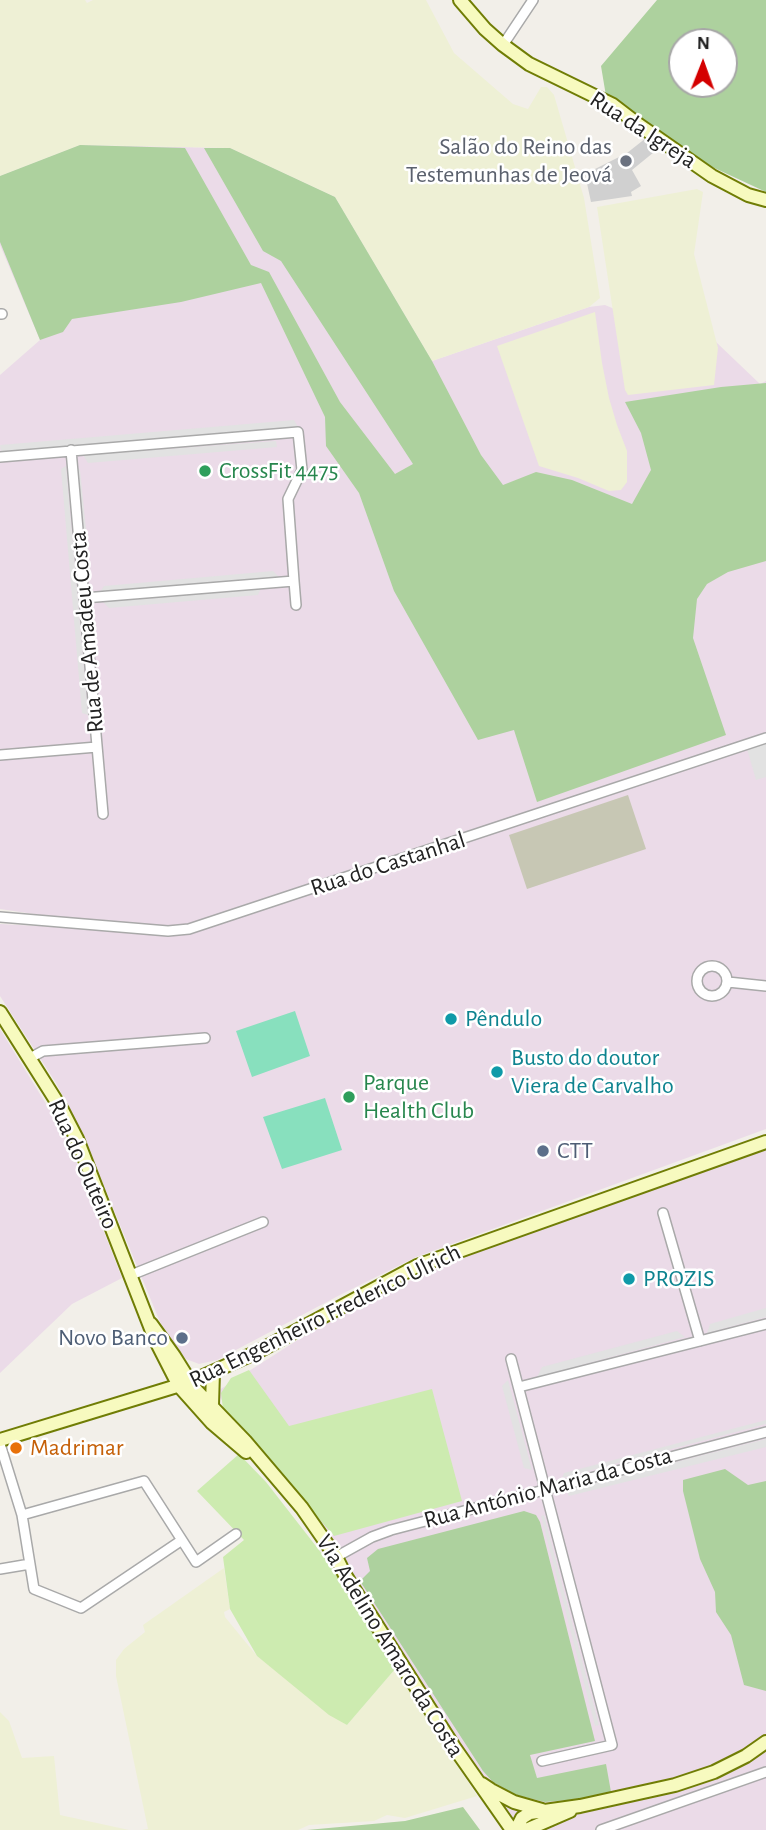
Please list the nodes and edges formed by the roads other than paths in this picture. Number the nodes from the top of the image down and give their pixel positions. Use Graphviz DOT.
graph roads {
  1 [pos="460,0"];
  2 [pos="533,0"];
  3 [pos="503,45"];
  4 [pos="766,200"];
  5 [pos="71,450"];
  6 [pos="0,457"];
  7 [pos="294,581"];
  8 [pos="84,598"];
  9 [pos="296,605"];
  10 [pos="766,738"];
  11 [pos="97,747"];
  12 [pos="0,755"];
  13 [pos="103,814"];
  14 [pos="0,917"];
  15 [pos="728,982"];
  16 [pos="766,986"];
  17 [pos="0,1012"];
  18 [pos="205,1038"];
  19 [pos="30,1058"];
  20 [pos="766,1142"];
  21 [pos="663,1213"];
  22 [pos="263,1222"];
  23 [pos="131,1275"];
  24 [pos="766,1324"];
  25 [pos="699,1341"];
  26 [pos="511,1360"];
  27 [pos="213,1372"];
  28 [pos="185,1384"];
  29 [pos="519,1387"];
  30 [pos="212,1405"];
  31 [pos="766,1432"];
  32 [pos="0,1442"];
  33 [pos="263,1465"];
  34 [pos="544,1489"];
  35 [pos="22,1515"];
  36 [pos="236,1534"];
  37 [pos="181,1540"];
  38 [pos="336,1558"];
  39 [pos="30,1564"];
  40 [pos="0,1569"];
  41 [pos="766,1742"];
  42 [pos="542,1761"];
  43 [pos="766,1772"];
  44 [pos="474,1777"];
  45 [pos="545,1820"];
  46 [pos="514,1830"];
  47 [pos="526,1830"];
  48 [pos="601,1830"];
  1 -- 3 [label="main road, Rua da Igreja"];
  2 -- 3 [label="street"];
  3 -- 4 [label="main road, Rua da Igreja"];
  5 -- 6 [label="street"];
  5 -- 7 [label="street"];
  5 -- 8 [label="street, Rua de Amadeu Costa"];
  7 -- 8 [label="street"];
  7 -- 9 [label="street"];
  8 -- 11 [label="street, Rua de Amadeu Costa"];
  10 -- 14 [label="street, Rua do Castanhal"];
  11 -- 12 [label="street"];
  11 -- 13 [label="street, Rua de Amadeu Costa"];
  15 -- 16 [label="street"];
  17 -- 19 [label="main road, Rua do Outeiro"];
  18 -- 19 [label="street"];
  19 -- 23 [label="main road, Rua do Outeiro"];
  20 -- 27 [label="main road, Rua Engenheiro Frederico Ulrich"];
  21 -- 25 [label="street"];
  22 -- 23 [label="street"];
  23 -- 28 [label="main road, Rua do Outeiro"];
  24 -- 25 [label="street"];
  25 -- 29 [label="street"];
  26 -- 29 [label="street"];
  27 -- 28 [label="main road, Rua Engenheiro Frederico Ulrich"];
  27 -- 30 [label="main road"];
  28 -- 30 [label="main road, Via Adelino Amaro da Costa"];
  28 -- 32 [label="main road, Rua Engenheiro Frederico Ulrich"];
  28 -- 33 [label="main road, Via Adelino Amaro da Costa"];
  29 -- 34 [label="street"];
  30 -- 33 [label="main road, Via Adelino Amaro da Costa"];
  31 -- 34 [label="street, Rua António Maria da Costa"];
  32 -- 35 [label="street"];
  33 -- 38 [label="main road, Via Adelino Amaro da Costa"];
  34 -- 38 [label="street, Rua António Maria da Costa"];
  34 -- 42 [label="street"];
  35 -- 37 [label="street"];
  35 -- 39 [label="street"];
  36 -- 37 [label="street"];
  37 -- 39 [label="street"];
  38 -- 44 [label="main road, Via Adelino Amaro da Costa"];
  39 -- 40 [label="street"];
  41 -- 45 [label="main road"];
  43 -- 48 [label="street"];
  44 -- 45 [label="main road"];
  44 -- 46 [label="main road, Via Adelino Amaro da Costa"];
  45 -- 46 [label="main road"];
  45 -- 47 [label="main road"];
}
